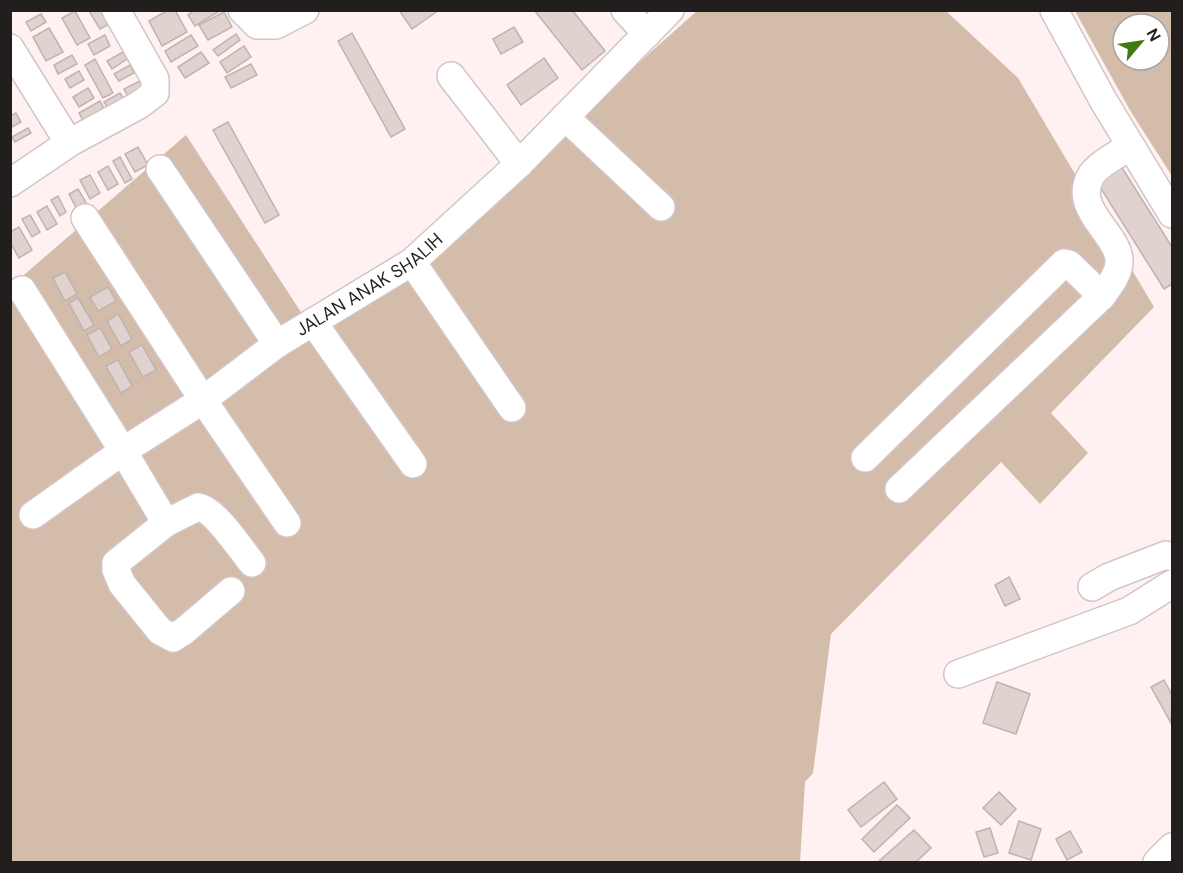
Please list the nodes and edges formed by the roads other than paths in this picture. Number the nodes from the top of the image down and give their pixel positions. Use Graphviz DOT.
graph roads {
  1 [pos="116,10"];
  2 [pos="242,10"];
  3 [pos="625,10"];
  4 [pos="670,10"];
  5 [pos="1054,10"];
  6 [pos="302,11"];
  7 [pos="647,34"];
  8 [pos="10,48"];
  9 [pos="451,76"];
  10 [pos="565,117"];
  11 [pos="69,144"];
  12 [pos="1130,146"];
  13 [pos="519,164"];
  14 [pos="160,169"];
  15 [pos="10,183"];
  16 [pos="661,207"];
  17 [pos="1173,214"];
  18 [pos="85,218"];
  19 [pos="412,262"];
  20 [pos="22,290"];
  21 [pos="1102,296"];
  22 [pos="313,322"];
  23 [pos="277,344"];
  24 [pos="203,400"];
  25 [pos="512,408"];
  26 [pos="123,451"];
  27 [pos="865,458"];
  28 [pos="413,464"];
  29 [pos="899,489"];
  30 [pos="33,515"];
  31 [pos="287,523"];
  32 [pos="166,524"];
  33 [pos="1173,557"];
  34 [pos="252,563"];
  35 [pos="1173,584"];
  36 [pos="1092,587"];
  37 [pos="231,591"];
  38 [pos="958,674"];
  39 [pos="1173,847"];
  40 [pos="1157,862"];
  1 -- 11 [label="street"];
  2 -- 6 [label="street"];
  3 -- 7 [label="street"];
  4 -- 7 [label="street, JALAN ANAK SHALIH"];
  5 -- 12 [label="street"];
  7 -- 10 [label="street, JALAN ANAK SHALIH"];
  8 -- 11 [label="street"];
  9 -- 13 [label="street"];
  10 -- 13 [label="street, JALAN ANAK SHALIH"];
  10 -- 16 [label="street"];
  11 -- 15 [label="street"];
  12 -- 17 [label="street"];
  12 -- 21 [label="street"];
  13 -- 19 [label="street, JALAN ANAK SHALIH"];
  14 -- 23 [label="street"];
  18 -- 24 [label="street"];
  19 -- 22 [label="street, JALAN ANAK SHALIH"];
  19 -- 25 [label="street"];
  20 -- 26 [label="street"];
  21 -- 27 [label="street"];
  21 -- 29 [label="street"];
  22 -- 23 [label="street, JALAN ANAK SHALIH"];
  22 -- 28 [label="street"];
  23 -- 24 [label="street, JALAN ANAK SHALIH"];
  24 -- 26 [label="street, JALAN ANAK SHALIH"];
  24 -- 31 [label="street"];
  26 -- 30 [label="street, JALAN ANAK SHALIH"];
  26 -- 32 [label="street"];
  32 -- 34 [label="street"];
  32 -- 37 [label="street"];
  33 -- 36 [label="street"];
  35 -- 38 [label="street"];
  39 -- 40 [label="street"];
}
